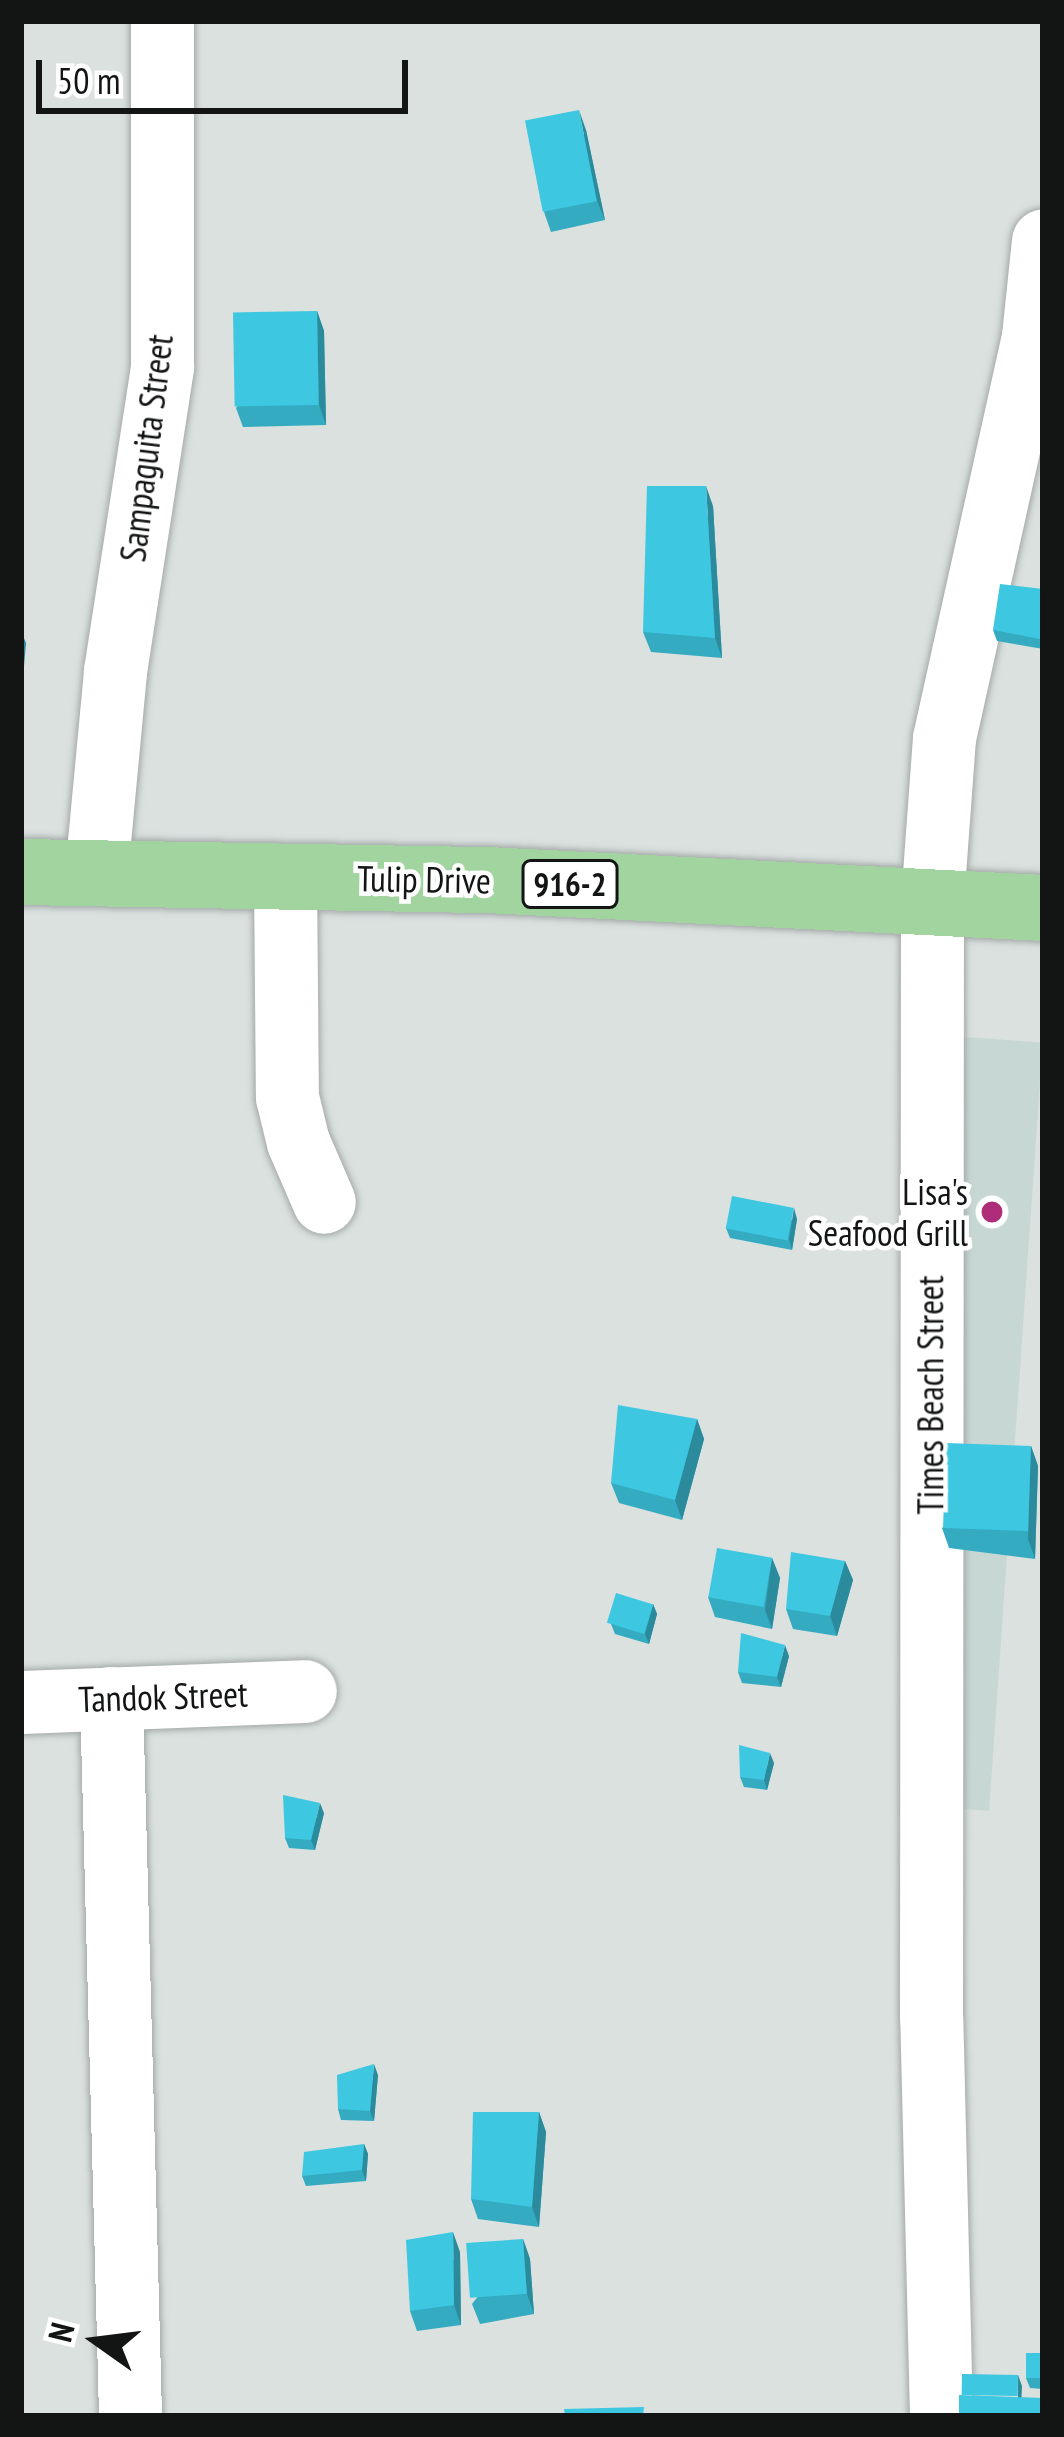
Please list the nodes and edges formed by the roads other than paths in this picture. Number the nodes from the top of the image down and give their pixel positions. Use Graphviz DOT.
graph roads {
  1 [pos="162,21"];
  2 [pos="1043,241"];
  3 [pos="21,872"];
  4 [pos="96,873"];
  5 [pos="285,877"];
  6 [pos="932,902"];
  7 [pos="1043,908"];
  8 [pos="323,1202"];
  9 [pos="305,1691"];
  10 [pos="111,1698"];
  11 [pos="21,1702"];
  12 [pos="129,2410"];
  13 [pos="940,2416"];
  1 -- 4 [label="street, Sampaguita Street"];
  2 -- 6 [label="street, Times Beach Street"];
  3 -- 4 [label="main road, Tulip Drive / 916-2"];
  4 -- 5 [label="main road, Tulip Drive / 916-2"];
  5 -- 6 [label="main road, Tulip Drive / 916-2"];
  5 -- 8 [label="street"];
  6 -- 7 [label="main road, Tulip Drive / 916-2"];
  6 -- 13 [label="street, Times Beach Street"];
  9 -- 10 [label="street, Tandok Street"];
  10 -- 11 [label="street, Tandok Street"];
  10 -- 12 [label="street"];
}
